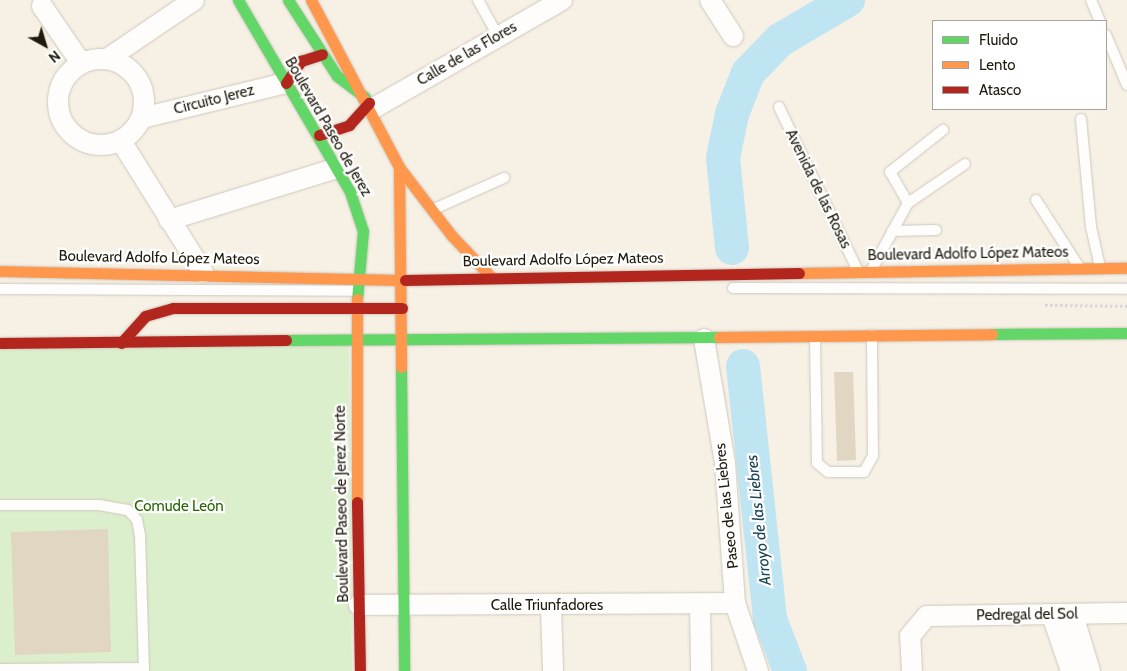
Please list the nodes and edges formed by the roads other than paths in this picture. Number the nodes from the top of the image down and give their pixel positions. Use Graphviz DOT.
graph roads {
  1 [pos="194,0"];
  2 [pos="238,0"];
  3 [pos="288,0"];
  4 [pos="311,0"];
  5 [pos="478,0"];
  6 [pos="562,0"];
  7 [pos="710,0"];
  8 [pos="1091,0"];
  9 [pos="42,6"];
  10 [pos="1100,20"];
  11 [pos="498,36"];
  12 [pos="733,36"];
  13 [pos="1107,36"];
  14 [pos="322,54"];
  15 [pos="107,60"];
  16 [pos="82,64"];
  17 [pos="286,83"];
  18 [pos="1127,84"];
  19 [pos="369,103"];
  20 [pos="779,107"];
  21 [pos="142,118"];
  22 [pos="1080,119"];
  23 [pos="943,130"];
  24 [pos="319,136"];
  25 [pos="120,141"];
  26 [pos="965,164"];
  27 [pos="399,167"];
  28 [pos="337,168"];
  29 [pos="504,178"];
  30 [pos="1036,200"];
  31 [pos="908,203"];
  32 [pos="432,210"];
  33 [pos="169,220"];
  34 [pos="936,230"];
  35 [pos="892,231"];
  36 [pos="1080,268"];
  37 [pos="1100,268"];
  38 [pos="1127,268"];
  39 [pos="858,270"];
  40 [pos="872,270"];
  41 [pos="0,271"];
  42 [pos="202,272"];
  43 [pos="491,277"];
  44 [pos="403,285"];
  45 [pos="358,286"];
  46 [pos="670,288"];
  47 [pos="719,288"];
  48 [pos="0,289"];
  49 [pos="1127,289"];
  50 [pos="356,306"];
  51 [pos="402,308"];
  52 [pos="1127,333"];
  53 [pos="815,334"];
  54 [pos="872,334"];
  55 [pos="354,337"];
  56 [pos="403,337"];
  57 [pos="704,338"];
  58 [pos="0,343"];
  59 [pos="121,343"];
  60 [pos="0,505"];
  61 [pos="735,603"];
  62 [pos="700,604"];
  63 [pos="359,605"];
  64 [pos="403,605"];
  65 [pos="551,607"];
  66 [pos="1127,613"];
  67 [pos="1052,615"];
  68 [pos="1073,615"];
  69 [pos="0,669"];
  70 [pos="144,669"];
  71 [pos="360,671"];
  72 [pos="404,671"];
  73 [pos="552,671"];
  74 [pos="702,671"];
  75 [pos="758,671"];
  76 [pos="912,671"];
  77 [pos="1071,671"];
  78 [pos="1090,671"];
  1 -- 15 [label="street"];
  2 -- 17 [label="main road, Boulevard Paseo de Jerez"];
  3 -- 14 [label="main road"];
  4 -- 19 [label="main road"];
  5 -- 11 [label="lane"];
  6 -- 11 [label="street, Calle de las Flores"];
  7 -- 12 [label="street"];
  8 -- 10 [label="lane"];
  9 -- 16 [label="street"];
  11 -- 19 [label="street, Calle de las Flores"];
  13 -- 18 [label="lane"];
  14 -- 17 [label="main road"];
  14 -- 19 [label="main road"];
  15 -- 16 [label="street"];
  15 -- 21 [label="street"];
  16 -- 25 [label="street"];
  17 -- 21 [label="street, Circuito Jerez"];
  17 -- 24 [label="main road, Boulevard Paseo de Jerez"];
  19 -- 24 [label="main road"];
  19 -- 27 [label="main road"];
  20 -- 39 [label="lane, Avenida de las Rosas"];
  21 -- 25 [label="street"];
  22 -- 37 [label="lane"];
  23 -- 31 [label="lane"];
  24 -- 28 [label="main road, Boulevard Paseo de Jerez"];
  25 -- 33 [label="street"];
  26 -- 31 [label="lane"];
  27 -- 32 [label="main road"];
  27 -- 44 [label="main road"];
  28 -- 33 [label="street"];
  28 -- 45 [label="main road, Boulevard Paseo de Jerez"];
  29 -- 32 [label="lane"];
  30 -- 36 [label="lane"];
  31 -- 35 [label="lane"];
  32 -- 43 [label="main road"];
  33 -- 42 [label="street"];
  34 -- 35 [label="lane"];
  35 -- 40 [label="lane"];
  36 -- 37 [label="main road, Boulevard Adolfo López Mateos"];
  36 -- 40 [label="main road, Boulevard Adolfo López Mateos"];
  37 -- 38 [label="main road, Boulevard Adolfo López Mateos"];
  39 -- 40 [label="main road, Boulevard Adolfo López Mateos"];
  39 -- 43 [label="main road, Boulevard Adolfo López Mateos"];
  41 -- 42 [label="main road, Boulevard Adolfo López Mateos"];
  42 -- 45 [label="main road, Boulevard Adolfo López Mateos"];
  43 -- 44 [label="main road, Boulevard Adolfo López Mateos"];
  44 -- 45 [label="main road, Boulevard Adolfo López Mateos"];
  44 -- 46 [label="lane"];
  44 -- 51 [label="main road"];
  45 -- 48 [label="lane"];
  45 -- 50 [label="main road, Boulevard Paseo de Jerez"];
  47 -- 49 [label="lane"];
  50 -- 51 [label="main road"];
  50 -- 55 [label="main road, Boulevard Paseo de Jerez"];
  50 -- 59 [label="main road"];
  51 -- 56 [label="main road"];
  52 -- 54 [label="main road"];
  53 -- 54 [label="main road"];
  53 -- 54 [label="lane"];
  53 -- 57 [label="main road"];
  55 -- 56 [label="main road"];
  55 -- 59 [label="main road"];
  55 -- 63 [label="main road, Boulevard Paseo de Jerez Norte"];
  56 -- 57 [label="main road"];
  56 -- 64 [label="main road"];
  57 -- 61 [label="street, Paseo de las Liebres"];
  58 -- 59 [label="main road"];
  60 -- 70 [label="lane"];
  61 -- 62 [label="street, Calle Triunfadores"];
  61 -- 75 [label="street, Paseo de las Liebres"];
  62 -- 65 [label="street, Calle Triunfadores"];
  62 -- 74 [label="street"];
  63 -- 64 [label="street, Calle Triunfadores"];
  63 -- 71 [label="main road, Boulevard Paseo de Jerez Norte"];
  64 -- 65 [label="street, Calle Triunfadores"];
  64 -- 72 [label="main road"];
  65 -- 73 [label="street"];
  66 -- 68 [label="street, Pedregal del Sol"];
  67 -- 68 [label="street, Pedregal del Sol"];
  67 -- 76 [label="street, Pedregal del Sol"];
  67 -- 77 [label="street"];
  68 -- 78 [label="street"];
  69 -- 70 [label="lane"];
}
